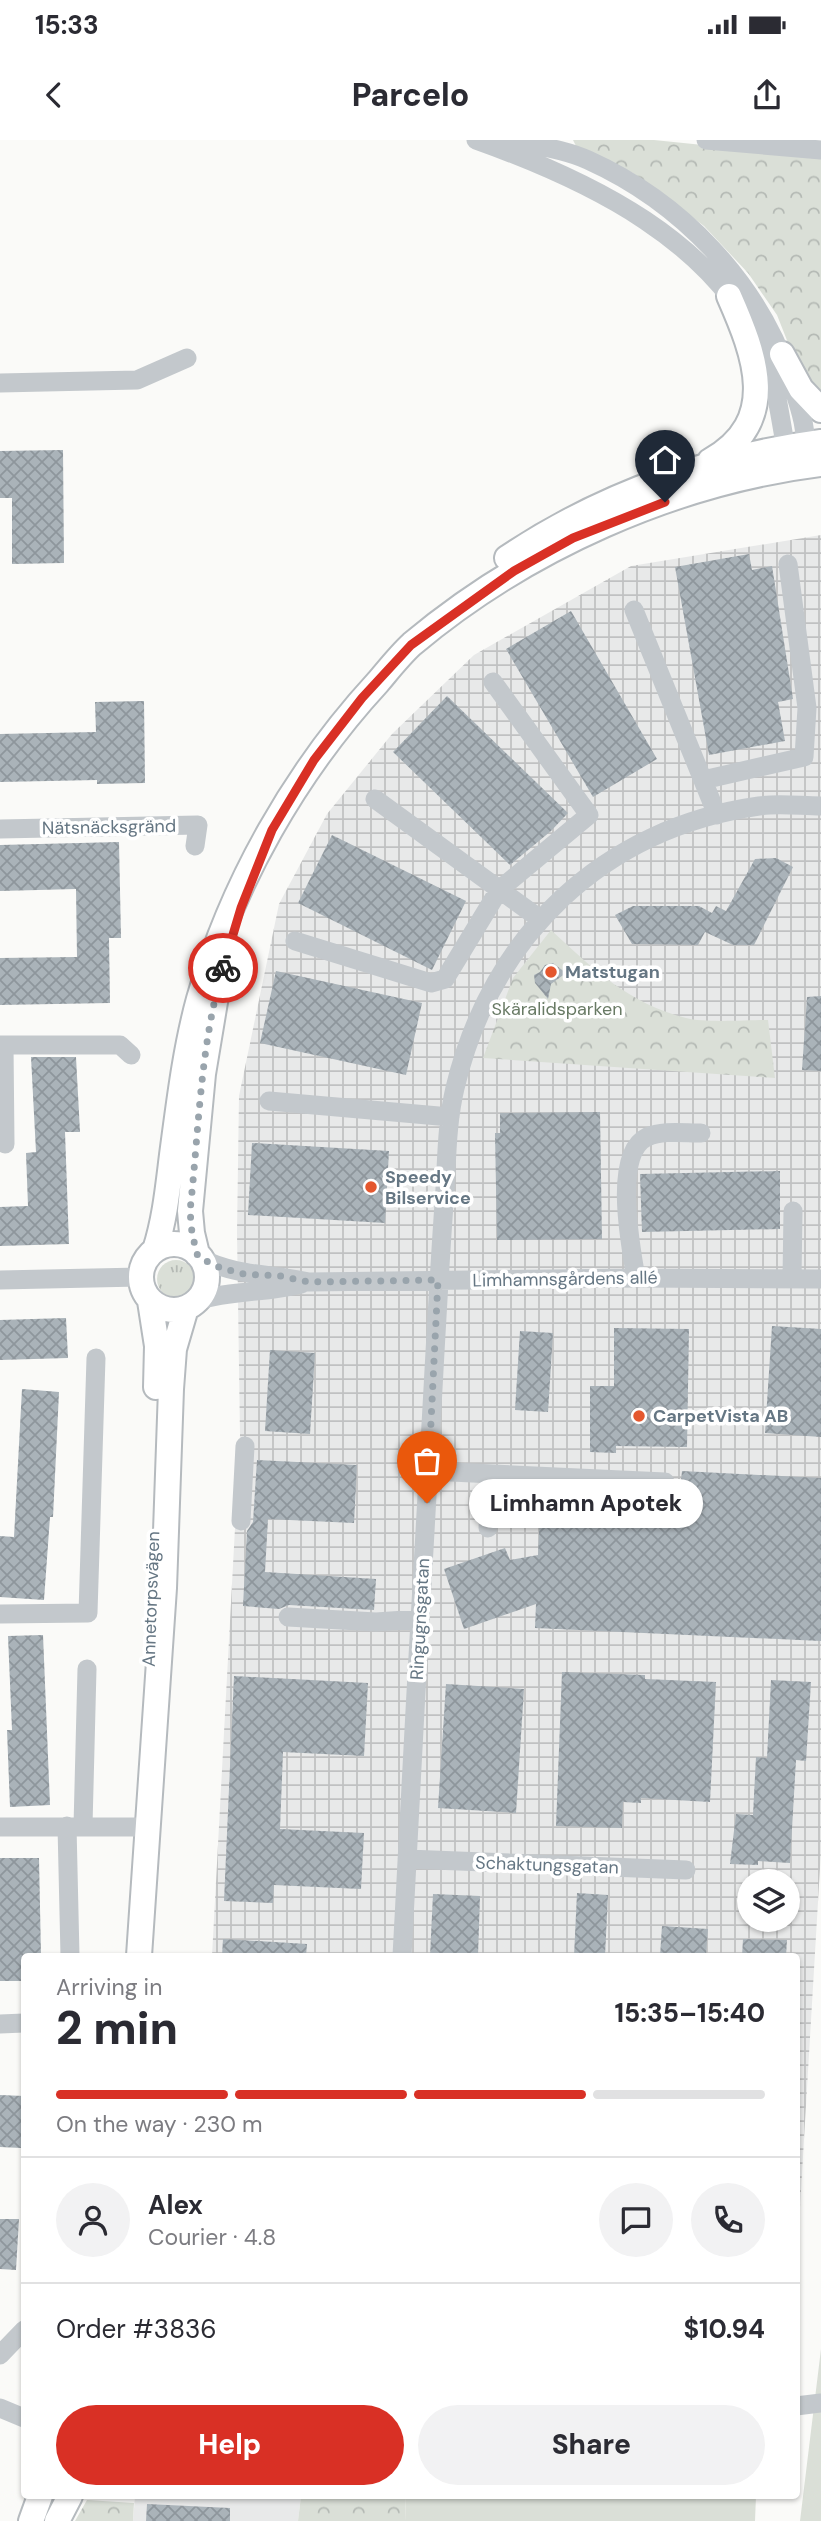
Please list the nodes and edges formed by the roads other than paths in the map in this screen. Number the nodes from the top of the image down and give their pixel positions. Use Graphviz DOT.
graph roads {
  1 [pos="476,140"];
  2 [pos="510,140"];
  3 [pos="706,140"];
  4 [pos="821,150"];
  5 [pos="550,152"];
  6 [pos="729,296"];
  7 [pos="782,354"];
  8 [pos="187,358"];
  9 [pos="0,383"];
  10 [pos="821,410"];
  11 [pos="807,453"];
  12 [pos="691,471"];
  13 [pos="788,564"];
  14 [pos="634,610"];
  15 [pos="411,645"];
  16 [pos="492,682"];
  17 [pos="703,780"];
  18 [pos="375,799"];
  19 [pos="821,806"];
  20 [pos="717,815"];
  21 [pos="0,829"];
  22 [pos="272,830"];
  23 [pos="195,846"];
  24 [pos="499,890"];
  25 [pos="540,919"];
  26 [pos="295,941"];
  27 [pos="2,1045"];
  28 [pos="131,1055"];
  29 [pos="269,1101"];
  30 [pos="450,1116"];
  31 [pos="701,1133"];
  32 [pos="5,1144"];
  33 [pos="793,1211"];
  34 [pos="155,1250"];
  35 [pos="199,1256"];
  36 [pos="140,1277"];
  37 [pos="636,1278"];
  38 [pos="792,1279"];
  39 [pos="821,1279"];
  40 [pos="0,1280"];
  41 [pos="438,1280"];
  42 [pos="309,1282"];
  43 [pos="150,1301"];
  44 [pos="192,1305"];
  45 [pos="96,1358"];
  46 [pos="245,1446"];
  47 [pos="429,1471"];
  48 [pos="491,1474"];
  49 [pos="665,1482"];
  50 [pos="241,1521"];
  51 [pos="488,1528"];
  52 [pos="0,1614"];
  53 [pos="288,1617"];
  54 [pos="420,1619"];
  55 [pos="87,1669"];
  56 [pos="75,1826"];
  57 [pos="142,1827"];
  58 [pos="0,1828"];
  59 [pos="407,1859"];
  60 [pos="687,1870"];
  61 [pos="144,1898"];
  62 [pos="70,1953"];
  63 [pos="139,1953"];
  64 [pos="402,1953"];
  65 [pos="21,2023"];
  66 [pos="0,2024"];
  67 [pos="21,2333"];
  68 [pos="0,2355"];
  69 [pos="821,2403"];
  70 [pos="800,2406"];
  71 [pos="0,2407"];
  72 [pos="21,2417"];
  73 [pos="39,2499"];
  74 [pos="68,2499"];
  75 [pos="31,2521"];
  76 [pos="57,2521"];
  1 -- 5 [label="street"];
  2 -- 5 [label="street"];
  3 -- 4 [label="street"];
  5 -- 6 [label="street"];
  5 -- 7 [label="street"];
  6 -- 11 [label="street"];
  6 -- 12 [label="main road"];
  7 -- 10 [label="main road"];
  7 -- 11 [label="street"];
  8 -- 9 [label="street"];
  11 -- 12 [label="main road"];
  11 -- 15 [label="main road, Annetorpsvägen"];
  12 -- 15 [label="main road"];
  13 -- 17 [label="street"];
  14 -- 17 [label="street"];
  15 -- 22 [label="main road, Annetorpsvägen"];
  16 -- 24 [label="street"];
  17 -- 20 [label="street"];
  18 -- 24 [label="street"];
  19 -- 20 [label="street, Ringugnsgatan"];
  20 -- 25 [label="street, Ringugnsgatan"];
  21 -- 23 [label="street, Nätsnäcksgränd"];
  22 -- 34 [label="main road, Annetorpsvägen"];
  22 -- 35 [label="main road, Annetorpsvägen"];
  24 -- 25 [label="street"];
  24 -- 26 [label="street"];
  25 -- 30 [label="street, Ringugnsgatan"];
  27 -- 28 [label="street"];
  27 -- 32 [label="street"];
  29 -- 30 [label="street"];
  30 -- 41 [label="street, Ringugnsgatan"];
  31 -- 37 [label="street"];
  33 -- 38 [label="street"];
  34 -- 35 [label="main road"];
  34 -- 36 [label="main road, Annetorpsvägen"];
  35 -- 42 [label="street, Limhamnsgårdens allé"];
  35 -- 44 [label="main road, Annetorpsvägen"];
  36 -- 40 [label="street"];
  36 -- 43 [label="main road, Annetorpsvägen"];
  37 -- 38 [label="street, Limhamnsgårdens allé"];
  37 -- 41 [label="street, Limhamnsgårdens allé"];
  38 -- 39 [label="street, Limhamnsgårdens allé"];
  41 -- 42 [label="street, Limhamnsgårdens allé"];
  41 -- 47 [label="street, Ringugnsgatan"];
  42 -- 44 [label="street, Limhamnsgårdens allé"];
  43 -- 44 [label="main road"];
  43 -- 57 [label="main road, Annetorpsvägen"];
  44 -- 61 [label="main road, Annetorpsvägen"];
  45 -- 52 [label="street"];
  46 -- 50 [label="street"];
  47 -- 48 [label="street"];
  47 -- 54 [label="street, Ringugnsgatan"];
  48 -- 49 [label="street"];
  48 -- 51 [label="street"];
  53 -- 54 [label="street"];
  54 -- 59 [label="street, Ringugnsgatan"];
  55 -- 56 [label="street"];
  56 -- 57 [label="street"];
  56 -- 58 [label="street"];
  56 -- 62 [label="street"];
  57 -- 61 [label="main road, Annetorpsvägen"];
  59 -- 60 [label="street, Schaktungsgatan"];
  59 -- 64 [label="street, Ringugnsgatan"];
  61 -- 63 [label="main road, Annetorpsvägen"];
  65 -- 66 [label="street"];
  67 -- 68 [label="street"];
  69 -- 70 [label="street"];
  71 -- 72 [label="street"];
  73 -- 75 [label="main road"];
  74 -- 76 [label="main road"];
}
